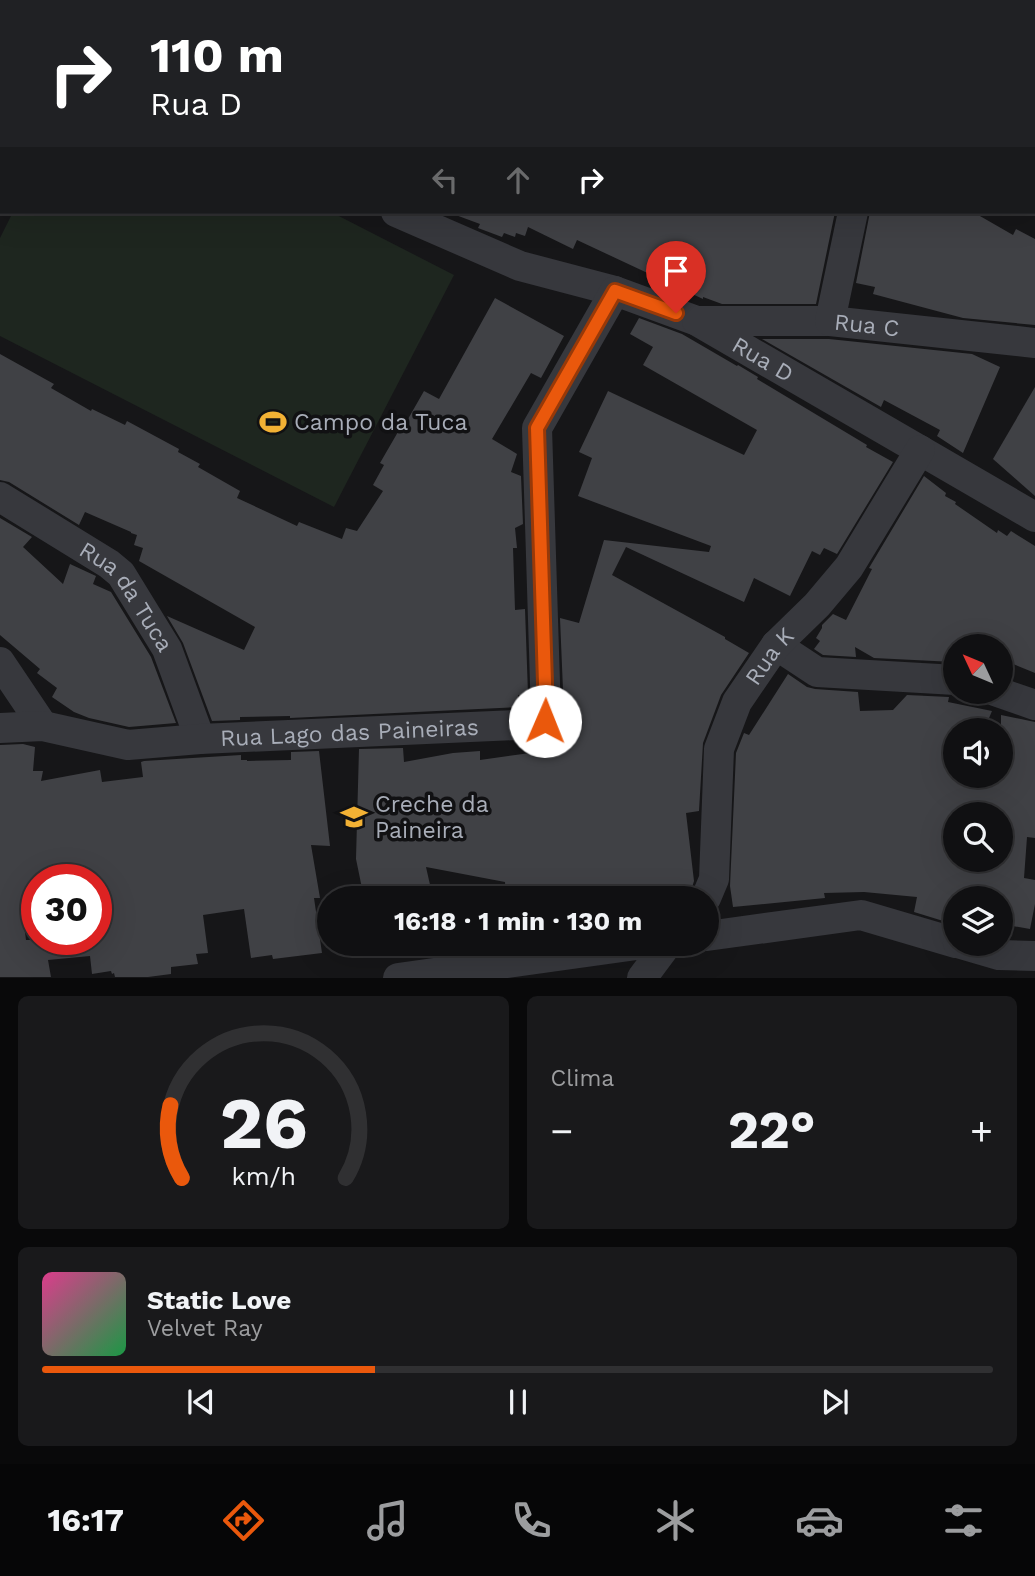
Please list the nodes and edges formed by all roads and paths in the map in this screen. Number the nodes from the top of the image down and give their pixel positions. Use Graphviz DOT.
graph roads {
  1 [pos="401,214"];
  2 [pos="853,214"];
  3 [pos="615,291"];
  4 [pos="697,321"];
  5 [pos="830,321"];
  6 [pos="1035,343"];
  7 [pos="920,450"];
  8 [pos="0,496"];
  9 [pos="1035,517"];
  10 [pos="776,645"];
  11 [pos="0,662"];
  12 [pos="943,679"];
  13 [pos="1013,697"];
  14 [pos="1035,705"];
  15 [pos="43,726"];
  16 [pos="0,728"];
  17 [pos="200,739"];
  18 [pos="712,886"];
  19 [pos="719,934"];
  20 [pos="943,939"];
  21 [pos="557,956"];
  22 [pos="658,956"];
  23 [pos="1013,956"];
  24 [pos="1035,956"];
  25 [pos="398,978"];
  26 [pos="642,978"];
  1 -- 3 [label="street, Rua D"];
  2 -- 5 [label="street"];
  3 -- 4 [label="street, Rua D"];
  3 -- 17 [label="street, Rua Lago das Paineiras"];
  4 -- 5 [label="street, Rua C"];
  4 -- 7 [label="street, Rua D"];
  5 -- 6 [label="street, Rua C"];
  7 -- 9 [label="street, Rua D"];
  7 -- 10 [label="street, Rua K"];
  8 -- 17 [label="street, Rua da Tuca"];
  10 -- 12 [label="street"];
  10 -- 18 [label="street, Rua K"];
  11 -- 15 [label="street"];
  13 -- 14 [label="street"];
  15 -- 16 [label="street, Rua Lago das Paineiras"];
  15 -- 17 [label="street, Rua Lago das Paineiras"];
  19 -- 20 [label="street"];
  21 -- 25 [label="street"];
  22 -- 26 [label="street"];
  23 -- 24 [label="street"];
}
